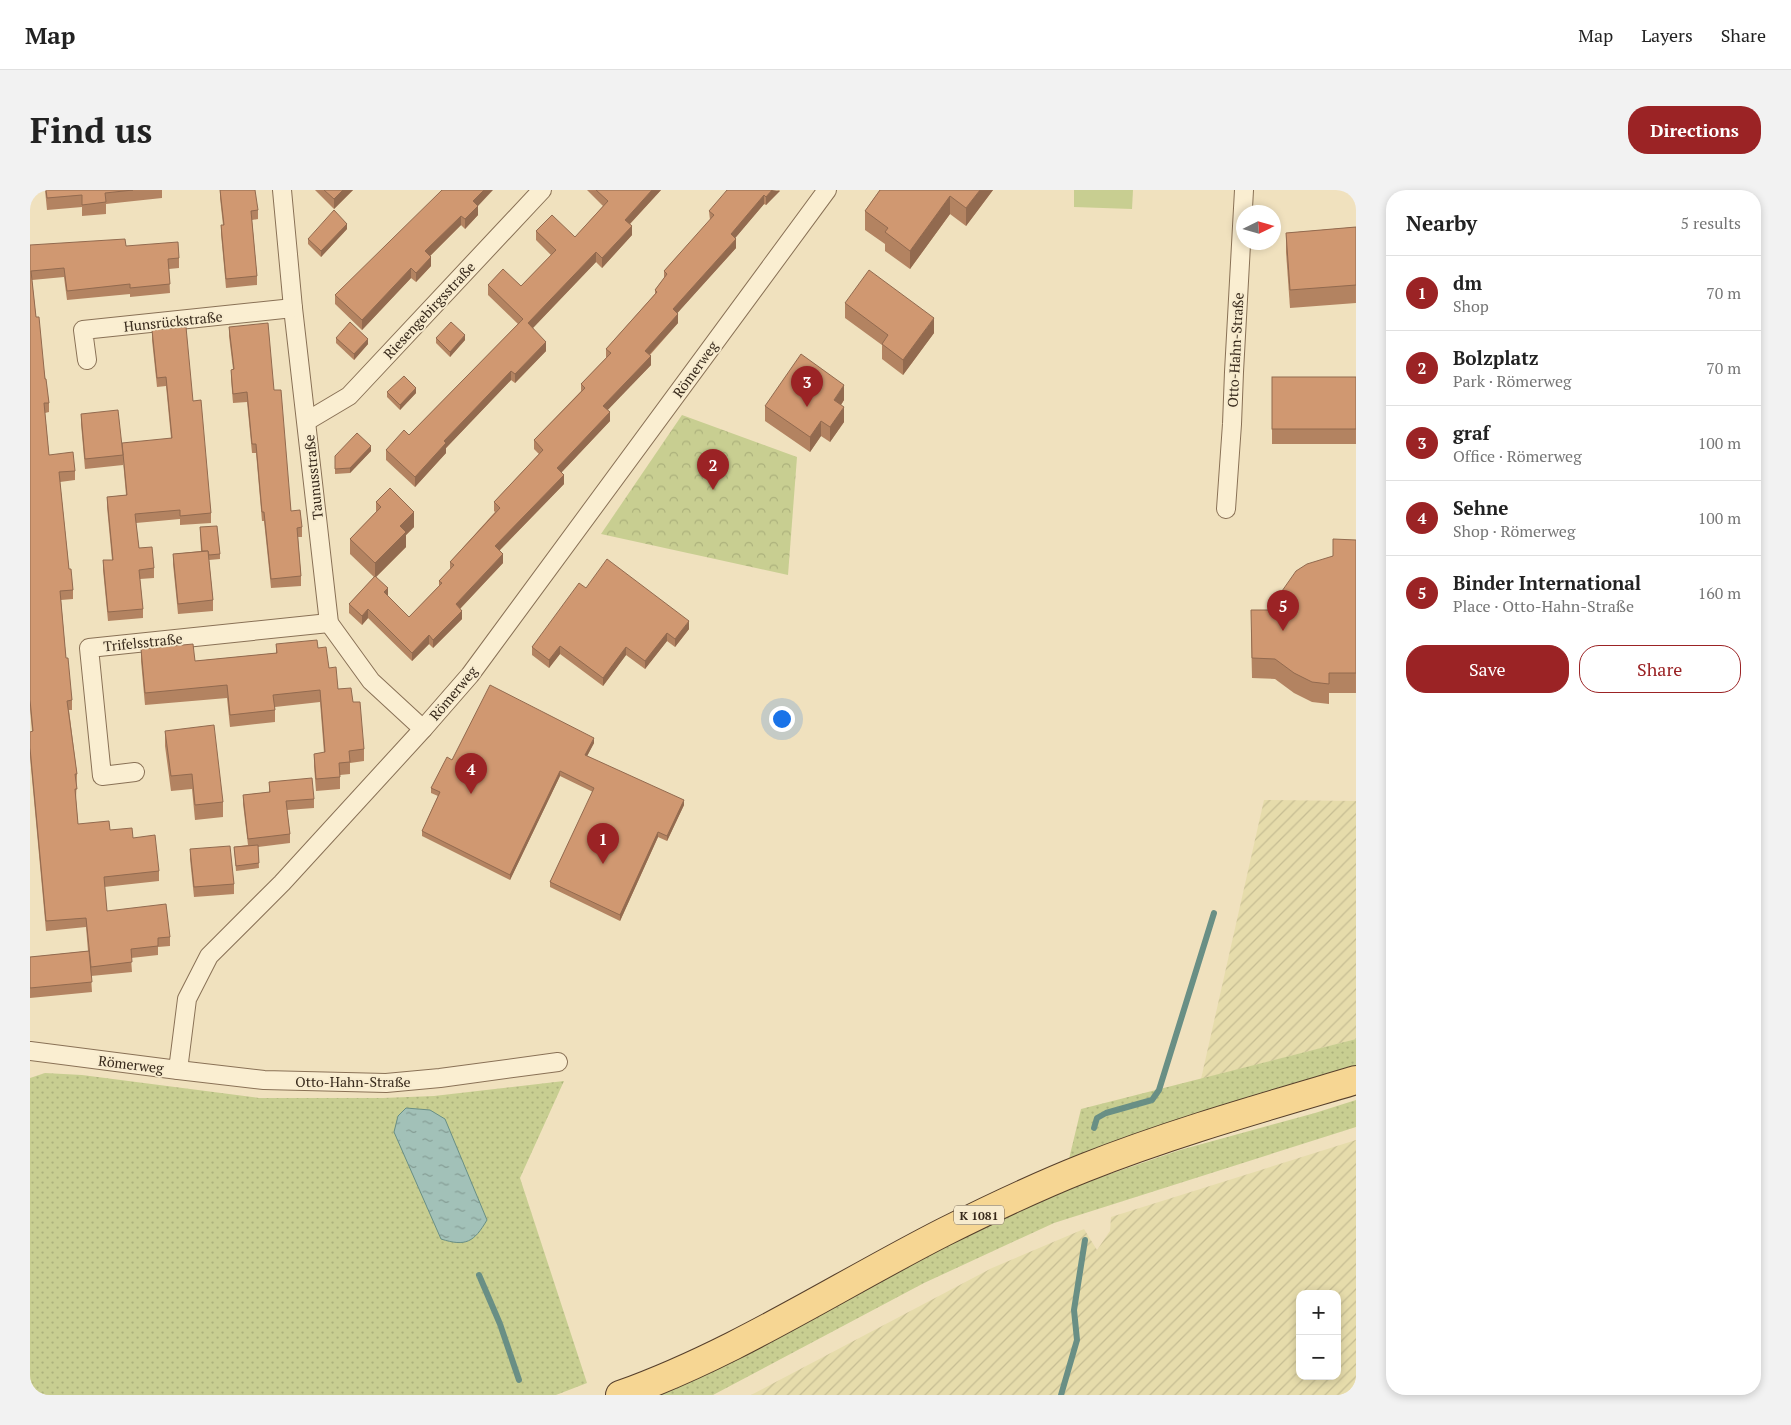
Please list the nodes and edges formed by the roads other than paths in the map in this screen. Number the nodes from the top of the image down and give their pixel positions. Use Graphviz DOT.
graph roads {
  1 [pos="282,190"];
  2 [pos="542,190"];
  3 [pos="826,190"];
  4 [pos="1244,190"];
  5 [pos="293,308"];
  6 [pos="87,360"];
  7 [pos="307,421"];
  8 [pos="1226,510"];
  9 [pos="329,623"];
  10 [pos="423,729"];
  11 [pos="135,772"];
  12 [pos="30,1051"];
  13 [pos="558,1062"];
  14 [pos="178,1070"];
  15 [pos="1356,1080"];
  16 [pos="620,1395"];
  1 -- 5 [label="street, Taunusstraße"];
  2 -- 7 [label="street, Riesengebirgsstraße"];
  3 -- 10 [label="street, Römerweg"];
  4 -- 8 [label="street, Otto-Hahn-Straße"];
  5 -- 6 [label="street, Hunsrückstraße"];
  5 -- 7 [label="street, Taunusstraße"];
  7 -- 9 [label="street, Taunusstraße"];
  9 -- 10 [label="street, Taunusstraße"];
  9 -- 11 [label="street, Trifelsstraße"];
  10 -- 14 [label="street, Römerweg"];
  12 -- 14 [label="street, Römerweg"];
  13 -- 14 [label="street, Otto-Hahn-Straße"];
  15 -- 16 [label="main road, K 1081"];
}
